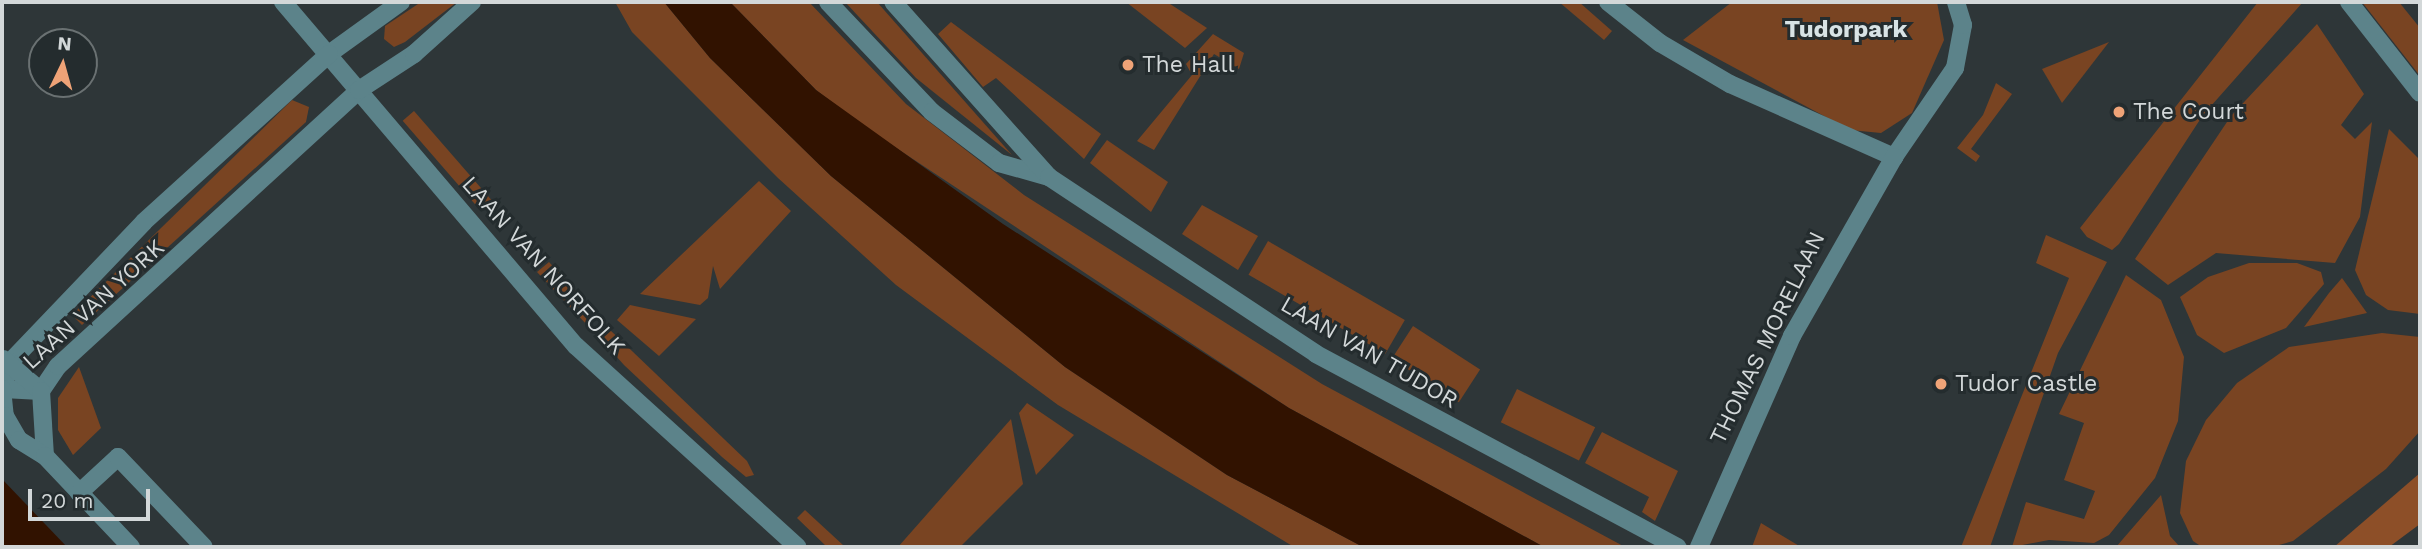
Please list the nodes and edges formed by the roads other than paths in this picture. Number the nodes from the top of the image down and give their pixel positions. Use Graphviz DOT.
graph roads {
  1 [pos="283,2"];
  2 [pos="401,2"];
  3 [pos="472,2"];
  4 [pos="828,2"];
  5 [pos="893,2"];
  6 [pos="1608,2"];
  7 [pos="1956,2"];
  8 [pos="2349,2"];
  9 [pos="329,54"];
  10 [pos="359,90"];
  11 [pos="2420,93"];
  12 [pos="1894,157"];
  13 [pos="1049,177"];
  14 [pos="6,360"];
  15 [pos="2,389"];
  16 [pos="41,391"];
  17 [pos="45,456"];
  18 [pos="79,493"];
  19 [pos="131,547"];
  20 [pos="204,547"];
  21 [pos="798,547"];
  22 [pos="1678,547"];
  23 [pos="1699,547"];
  1 -- 9 [label="street, LAAN VAN NORFOLK"];
  2 -- 9 [label="street, LAAN VAN YORK"];
  3 -- 10 [label="street, LAAN VAN YORK"];
  4 -- 13 [label="street, LAAN VAN TUDOR"];
  5 -- 13 [label="street, LAAN VAN TUDOR"];
  6 -- 12 [label="street"];
  7 -- 12 [label="street, THOMAS MORELAAN"];
  8 -- 11 [label="street"];
  9 -- 10 [label="street, LAAN VAN NORFOLK"];
  9 -- 14 [label="street, LAAN VAN YORK"];
  10 -- 16 [label="street, LAAN VAN YORK"];
  10 -- 21 [label="street, LAAN VAN NORFOLK"];
  12 -- 23 [label="street, THOMAS MORELAAN"];
  13 -- 22 [label="street, LAAN VAN TUDOR"];
  14 -- 15 [label="street, LAAN VAN YORK"];
  14 -- 16 [label="street"];
  15 -- 16 [label="street, LAAN VAN YORK"];
  15 -- 17 [label="street"];
  16 -- 17 [label="street"];
  17 -- 18 [label="street"];
  18 -- 19 [label="street"];
  18 -- 20 [label="street"];
}
